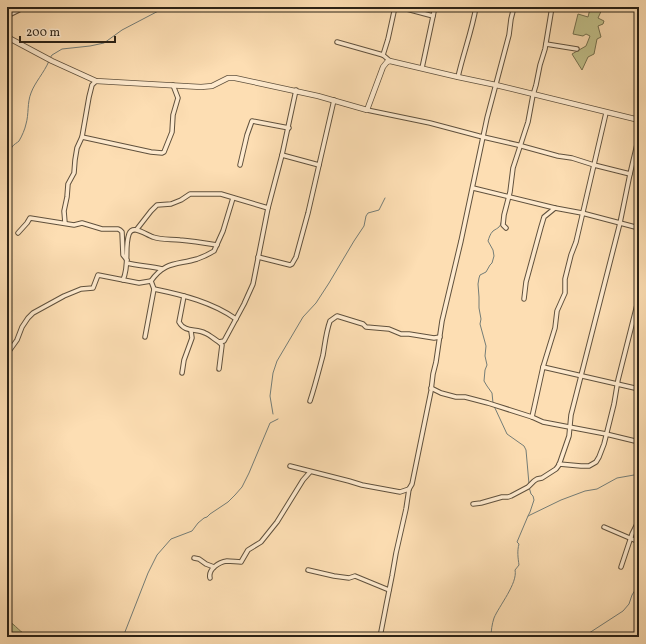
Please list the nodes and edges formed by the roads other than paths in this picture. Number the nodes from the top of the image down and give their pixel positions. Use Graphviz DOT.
graph roads {
  1 [pos="24,7"];
  2 [pos="394,7"];
  3 [pos="435,7"];
  4 [pos="476,7"];
  5 [pos="514,7"];
  6 [pos="552,7"];
  7 [pos="20,8"];
  8 [pos="7,16"];
  9 [pos="433,16"];
  10 [pos="7,37"];
  11 [pos="338,42"];
  12 [pos="546,44"];
  13 [pos="577,50"];
  14 [pos="383,55"];
  15 [pos="390,61"];
  16 [pos="422,68"];
  17 [pos="458,77"];
  18 [pos="96,81"];
  19 [pos="174,85"];
  20 [pos="496,85"];
  21 [pos="296,90"];
  22 [pos="533,94"];
  23 [pos="334,100"];
  24 [pos="367,110"];
  25 [pos="606,113"];
  26 [pos="639,120"];
  27 [pos="289,128"];
  28 [pos="639,136"];
  29 [pos="82,137"];
  30 [pos="483,137"];
  31 [pos="520,145"];
  32 [pos="282,155"];
  33 [pos="240,164"];
  34 [pos="319,165"];
  35 [pos="594,165"];
  36 [pos="630,174"];
  37 [pos="473,188"];
  38 [pos="508,197"];
  39 [pos="233,198"];
  40 [pos="268,208"];
  41 [pos="555,208"];
  42 [pos="582,213"];
  43 [pos="65,223"];
  44 [pos="620,223"];
  45 [pos="506,228"];
  46 [pos="639,228"];
  47 [pos="137,230"];
  48 [pos="18,234"];
  49 [pos="217,245"];
  50 [pos="258,257"];
  51 [pos="127,261"];
  52 [pos="162,270"];
  53 [pos="123,280"];
  54 [pos="151,281"];
  55 [pos="154,289"];
  56 [pos="184,296"];
  57 [pos="639,297"];
  58 [pos="524,299"];
  59 [pos="236,319"];
  60 [pos="191,330"];
  61 [pos="145,337"];
  62 [pos="440,337"];
  63 [pos="222,343"];
  64 [pos="7,354"];
  65 [pos="543,367"];
  66 [pos="219,369"];
  67 [pos="182,373"];
  68 [pos="581,376"];
  69 [pos="617,384"];
  70 [pos="431,388"];
  71 [pos="639,389"];
  72 [pos="310,401"];
  73 [pos="532,417"];
  74 [pos="570,427"];
  75 [pos="606,434"];
  76 [pos="639,442"];
  77 [pos="559,464"];
  78 [pos="290,466"];
  79 [pos="310,472"];
  80 [pos="409,489"];
  81 [pos="473,504"];
  82 [pos="639,520"];
  83 [pos="604,527"];
  84 [pos="630,538"];
  85 [pos="639,542"];
  86 [pos="194,558"];
  87 [pos="214,567"];
  88 [pos="621,567"];
  89 [pos="308,570"];
  90 [pos="210,578"];
  91 [pos="389,590"];
  92 [pos="303,637"];
  93 [pos="308,637"];
  94 [pos="380,637"];
  1 -- 7 [label="street"];
  2 -- 9 [label="street"];
  2 -- 14 [label="street"];
  3 -- 9 [label="street"];
  4 -- 17 [label="street"];
  5 -- 20 [label="street"];
  6 -- 12 [label="street"];
  7 -- 8 [label="street"];
  9 -- 16 [label="street"];
  10 -- 18 [label="street"];
  11 -- 14 [label="street"];
  12 -- 13 [label="street"];
  12 -- 22 [label="street"];
  14 -- 15 [label="street"];
  15 -- 16 [label="street"];
  15 -- 24 [label="street"];
  16 -- 17 [label="street"];
  17 -- 20 [label="street"];
  18 -- 19 [label="street"];
  18 -- 29 [label="street"];
  19 -- 21 [label="street"];
  19 -- 29 [label="street"];
  20 -- 22 [label="street"];
  20 -- 30 [label="street"];
  21 -- 23 [label="street"];
  21 -- 27 [label="street"];
  22 -- 25 [label="street"];
  22 -- 31 [label="street"];
  23 -- 24 [label="street"];
  23 -- 34 [label="street"];
  24 -- 30 [label="street"];
  25 -- 26 [label="street"];
  25 -- 35 [label="street"];
  27 -- 32 [label="street"];
  27 -- 33 [label="street"];
  28 -- 36 [label="street"];
  29 -- 43 [label="street"];
  30 -- 31 [label="street"];
  30 -- 37 [label="street"];
  31 -- 35 [label="street"];
  31 -- 38 [label="street"];
  32 -- 34 [label="street"];
  32 -- 40 [label="street"];
  34 -- 50 [label="street"];
  35 -- 36 [label="street"];
  35 -- 42 [label="street"];
  36 -- 44 [label="street"];
  37 -- 38 [label="street"];
  37 -- 62 [label="street"];
  38 -- 41 [label="street"];
  38 -- 45 [label="street"];
  39 -- 40 [label="street"];
  39 -- 47 [label="street"];
  39 -- 49 [label="street"];
  40 -- 50 [label="street"];
  41 -- 42 [label="street"];
  41 -- 58 [label="street"];
  42 -- 44 [label="street"];
  42 -- 65 [label="street"];
  43 -- 48 [label="street"];
  43 -- 51 [label="street"];
  44 -- 46 [label="street"];
  44 -- 68 [label="street"];
  47 -- 49 [label="street"];
  47 -- 51 [label="street"];
  49 -- 52 [label="street"];
  50 -- 59 [label="street"];
  51 -- 52 [label="street"];
  51 -- 53 [label="street"];
  52 -- 54 [label="street"];
  53 -- 54 [label="street"];
  53 -- 64 [label="street"];
  54 -- 55 [label="street"];
  55 -- 56 [label="street"];
  55 -- 61 [label="street"];
  56 -- 59 [label="street"];
  56 -- 60 [label="street"];
  57 -- 69 [label="street"];
  59 -- 63 [label="street"];
  60 -- 63 [label="street"];
  60 -- 67 [label="street"];
  62 -- 70 [label="street"];
  62 -- 72 [label="street"];
  63 -- 66 [label="street"];
  65 -- 68 [label="street"];
  65 -- 73 [label="street"];
  68 -- 69 [label="street"];
  68 -- 74 [label="street"];
  69 -- 71 [label="street"];
  69 -- 75 [label="street"];
  70 -- 73 [label="street"];
  70 -- 80 [label="street"];
  73 -- 74 [label="street"];
  74 -- 75 [label="street"];
  74 -- 77 [label="street"];
  75 -- 76 [label="street"];
  75 -- 77 [label="street"];
  77 -- 81 [label="street"];
  78 -- 79 [label="street"];
  79 -- 80 [label="street"];
  79 -- 87 [label="street"];
  80 -- 91 [label="street"];
  82 -- 84 [label="street"];
  83 -- 84 [label="street"];
  84 -- 85 [label="street"];
  84 -- 88 [label="street"];
  86 -- 87 [label="street"];
  87 -- 90 [label="street"];
  89 -- 91 [label="street"];
  91 -- 94 [label="street"];
  92 -- 93 [label="street"];
}
